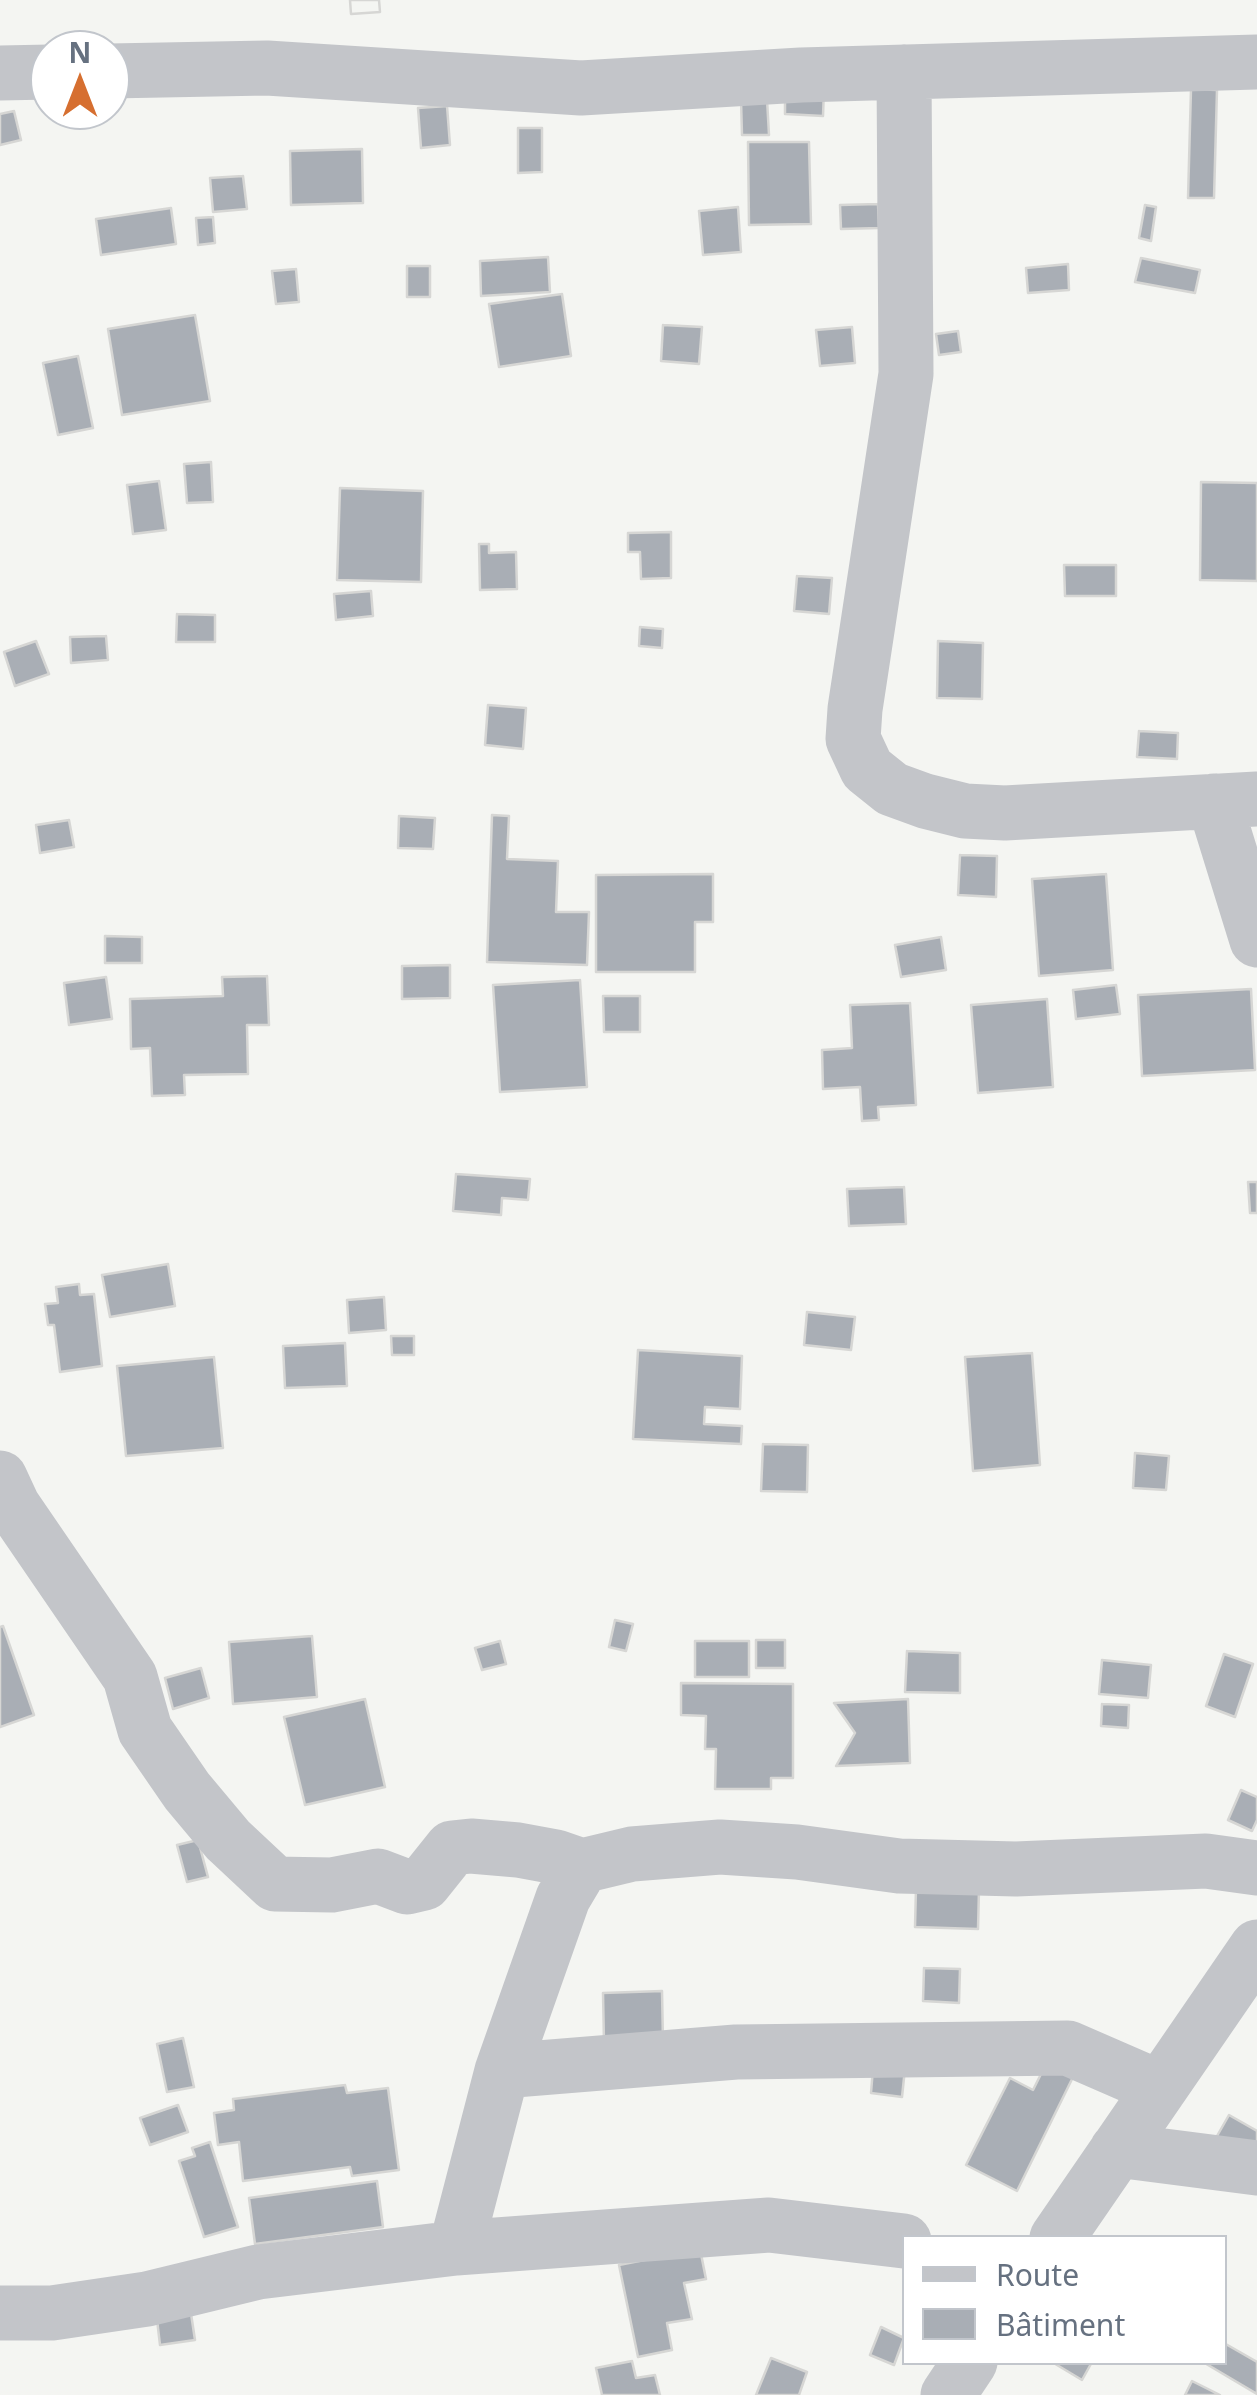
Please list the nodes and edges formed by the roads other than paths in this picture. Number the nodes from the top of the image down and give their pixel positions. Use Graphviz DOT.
graph roads {
  1 [pos="1257,62"];
  2 [pos="130,71"];
  3 [pos="30,72"];
  4 [pos="904,72"];
  5 [pos="0,73"];
  6 [pos="1235,800"];
  7 [pos="1257,940"];
  8 [pos="0,1478"];
  9 [pos="19,1544"];
  10 [pos="582,1866"];
  11 [pos="1257,1868"];
  12 [pos="1257,1947"];
  13 [pos="502,2070"];
  14 [pos="1160,2088"];
  15 [pos="1117,2150"];
  16 [pos="1257,2168"];
  17 [pos="1059,2235"];
  18 [pos="902,2241"];
  19 [pos="456,2248"];
  20 [pos="0,2313"];
  21 [pos="968,2365"];
  22 [pos="948,2395"];
  1 -- 4 [label="street"];
  2 -- 4 [label="street"];
  3 -- 5 [label="street"];
  4 -- 6 [label="street"];
  6 -- 7 [label="street"];
  8 -- 9 [label="street"];
  9 -- 10 [label="street"];
  10 -- 11 [label="street"];
  10 -- 13 [label="street"];
  12 -- 14 [label="street"];
  13 -- 14 [label="street"];
  13 -- 19 [label="street"];
  14 -- 15 [label="street"];
  15 -- 16 [label="street"];
  15 -- 17 [label="street"];
  18 -- 19 [label="street"];
  19 -- 20 [label="street"];
  21 -- 22 [label="street"];
}
